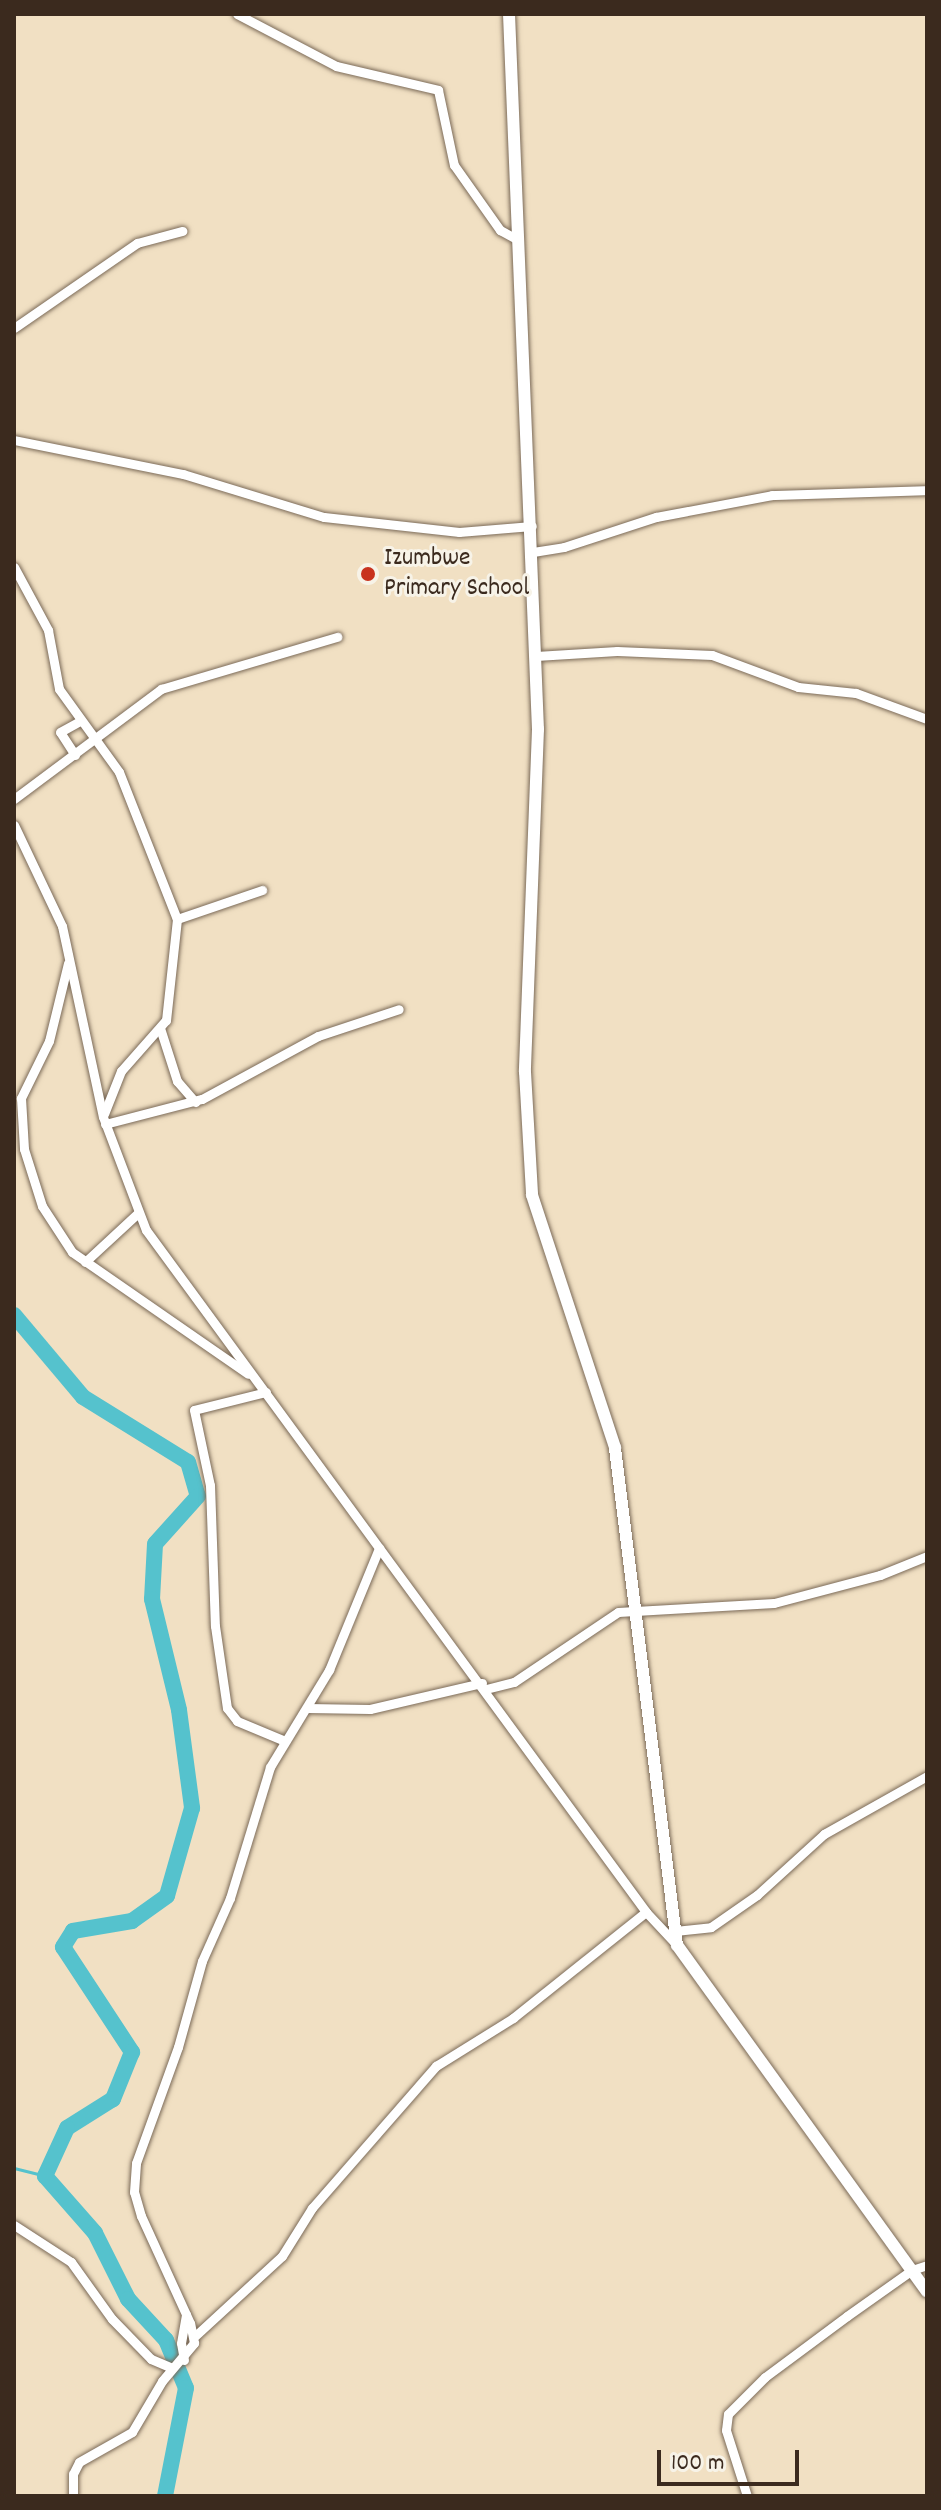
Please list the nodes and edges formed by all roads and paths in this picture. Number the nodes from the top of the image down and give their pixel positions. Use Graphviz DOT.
graph roads {
  1 [pos="237,14"];
  2 [pos="509,14"];
  3 [pos="182,231"];
  4 [pos="518,240"];
  5 [pos="14,328"];
  6 [pos="14,440"];
  7 [pos="927,490"];
  8 [pos="532,526"];
  9 [pos="533,552"];
  10 [pos="14,567"];
  11 [pos="337,637"];
  12 [pos="536,656"];
  13 [pos="927,719"];
  14 [pos="78,722"];
  15 [pos="94,740"];
  16 [pos="75,755"];
  17 [pos="14,799"];
  18 [pos="14,825"];
  19 [pos="262,890"];
  20 [pos="177,919"];
  21 [pos="70,956"];
  22 [pos="399,1009"];
  23 [pos="160,1028"];
  24 [pos="195,1102"];
  25 [pos="104,1120"];
  26 [pos="138,1213"];
  27 [pos="85,1262"];
  28 [pos="252,1376"];
  29 [pos="266,1392"];
  30 [pos="379,1548"];
  31 [pos="927,1556"];
  32 [pos="635,1609"];
  33 [pos="484,1686"];
  34 [pos="307,1708"];
  35 [pos="285,1741"];
  36 [pos="927,1776"];
  37 [pos="646,1912"];
  38 [pos="676,1938"];
  39 [pos="14,2225"];
  40 [pos="927,2265"];
  41 [pos="912,2270"];
  42 [pos="927,2291"];
  43 [pos="186,2314"];
  44 [pos="195,2336"];
  45 [pos="179,2364"];
  46 [pos="73,2496"];
  47 [pos="747,2496"];
  1 -- 4 [label="street"];
  2 -- 4 [label="main road"];
  3 -- 5 [label="street"];
  4 -- 8 [label="main road"];
  6 -- 8 [label="street"];
  7 -- 9 [label="street"];
  8 -- 9 [label="main road"];
  9 -- 12 [label="main road"];
  10 -- 14 [label="street"];
  11 -- 15 [label="street"];
  12 -- 13 [label="street"];
  12 -- 32 [label="main road"];
  14 -- 15 [label="street"];
  14 -- 16 [label="street"];
  15 -- 16 [label="street"];
  15 -- 20 [label="street"];
  16 -- 17 [label="street"];
  18 -- 21 [label="street"];
  19 -- 20 [label="street"];
  20 -- 23 [label="street"];
  21 -- 25 [label="street"];
  21 -- 27 [label="street"];
  22 -- 24 [label="street"];
  23 -- 24 [label="street"];
  23 -- 25 [label="street"];
  24 -- 25 [label="street"];
  25 -- 26 [label="street"];
  26 -- 27 [label="street"];
  26 -- 28 [label="street"];
  27 -- 28 [label="street"];
  28 -- 29 [label="street"];
  29 -- 30 [label="street"];
  29 -- 35 [label="street"];
  30 -- 33 [label="street"];
  30 -- 34 [label="street"];
  31 -- 32 [label="street"];
  32 -- 33 [label="street"];
  32 -- 38 [label="main road"];
  33 -- 34 [label="street"];
  33 -- 37 [label="street"];
  34 -- 35 [label="street"];
  35 -- 43 [label="street"];
  36 -- 38 [label="street"];
  37 -- 38 [label="street"];
  37 -- 44 [label="street"];
  38 -- 41 [label="main road"];
  39 -- 45 [label="street"];
  40 -- 41 [label="street"];
  41 -- 42 [label="main road"];
  41 -- 47 [label="street"];
  43 -- 44 [label="street"];
  43 -- 45 [label="street"];
  44 -- 45 [label="street"];
  45 -- 46 [label="street"];
}
